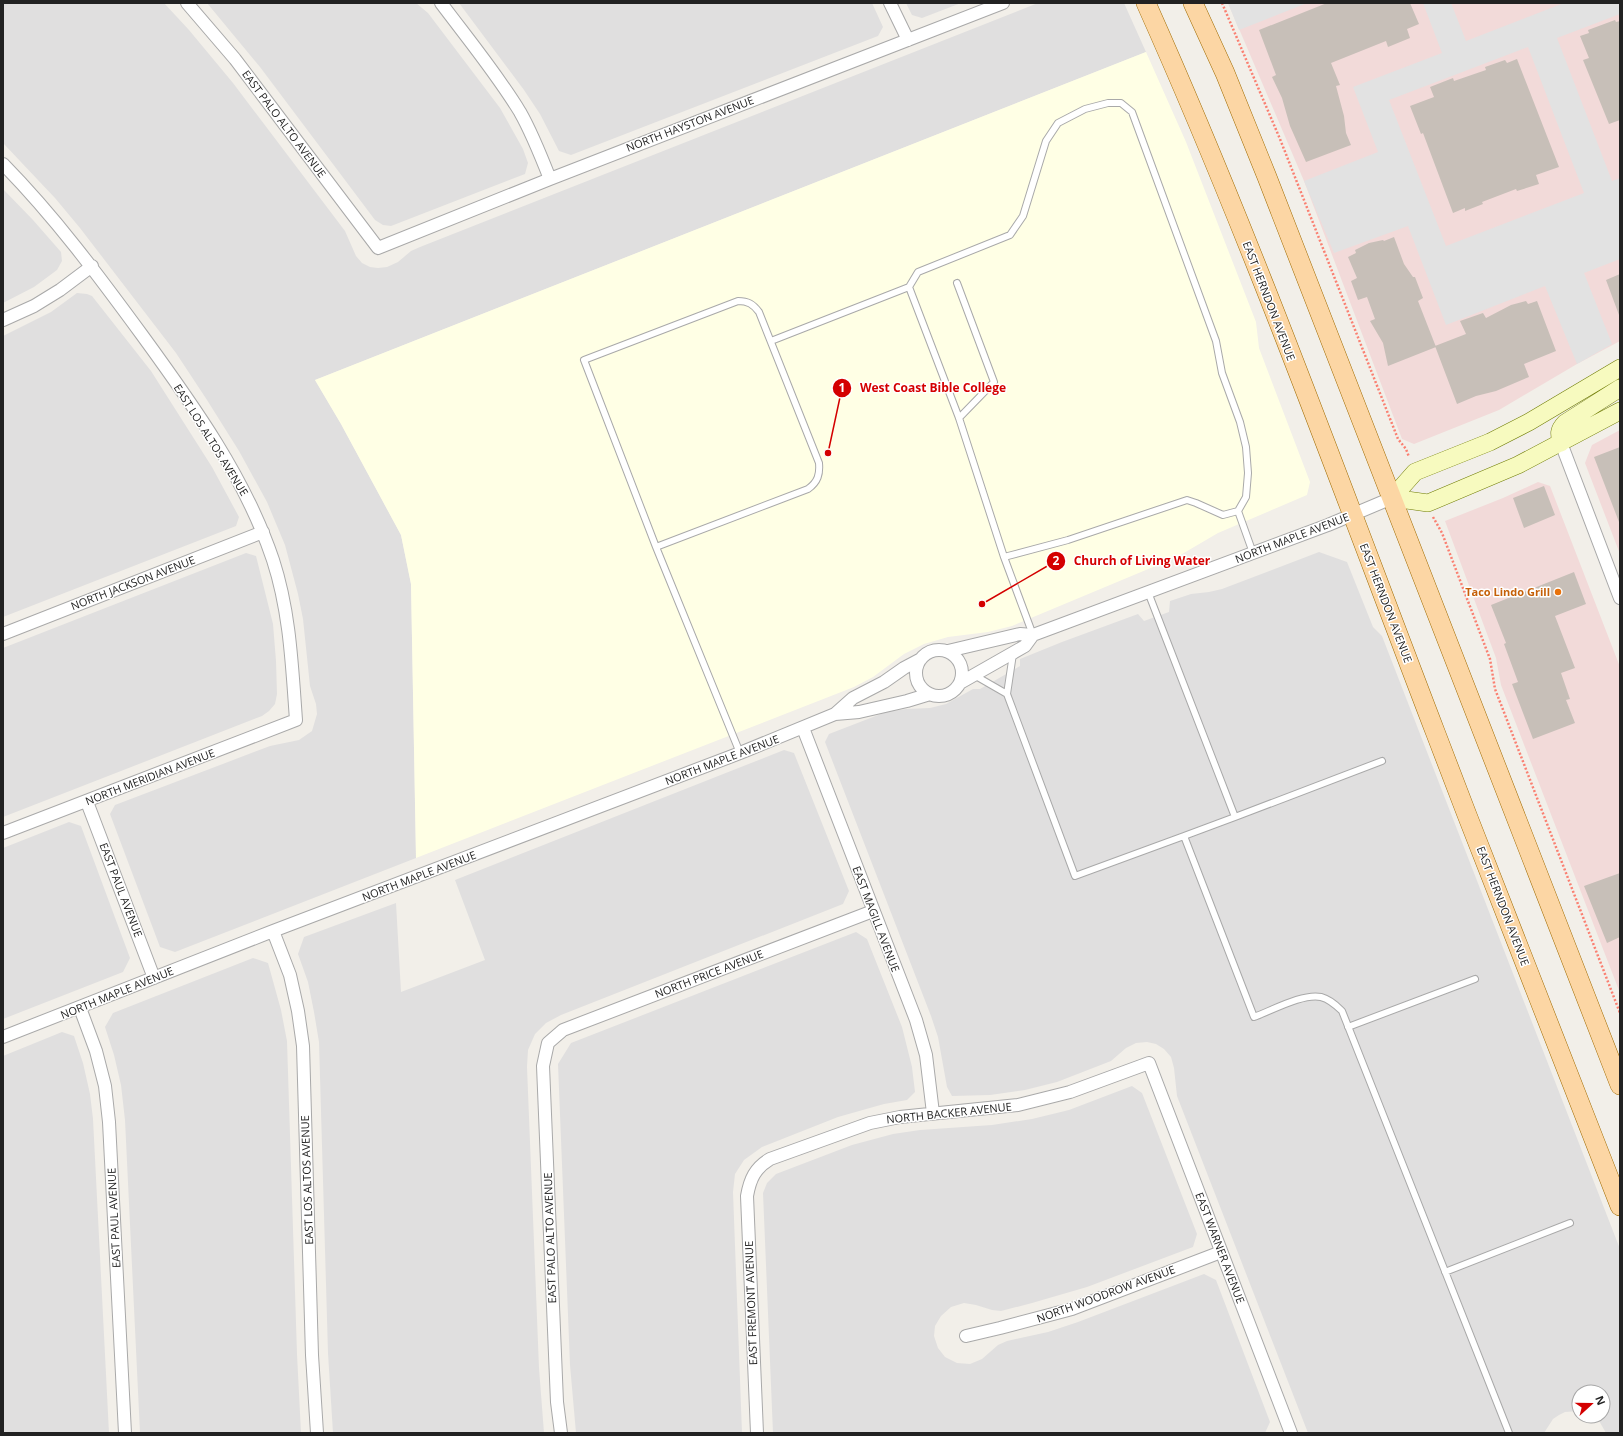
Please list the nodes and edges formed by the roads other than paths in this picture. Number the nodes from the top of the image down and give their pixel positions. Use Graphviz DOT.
graph roads {
  1 [pos="187,3"];
  2 [pos="441,3"];
  3 [pos="890,3"];
  4 [pos="1004,3"];
  5 [pos="1146,3"];
  6 [pos="1193,3"];
  7 [pos="908,40"];
  8 [pos="3,164"];
  9 [pos="550,179"];
  10 [pos="378,248"];
  11 [pos="92,266"];
  12 [pos="957,283"];
  13 [pos="909,287"];
  14 [pos="3,320"];
  15 [pos="770,341"];
  16 [pos="1620,368"];
  17 [pos="1620,388"];
  18 [pos="1620,411"];
  19 [pos="959,418"];
  20 [pos="1561,444"];
  21 [pos="1392,498"];
  22 [pos="1238,511"];
  23 [pos="1353,514"];
  24 [pos="262,532"];
  25 [pos="656,547"];
  26 [pos="1253,553"];
  27 [pos="1004,557"];
  28 [pos="1148,592"];
  29 [pos="1620,598"];
  30 [pos="3,634"];
  31 [pos="1033,635"];
  32 [pos="948,652"];
  33 [pos="1014,652"];
  34 [pos="921,659"];
  35 [pos="974,675"];
  36 [pos="960,683"];
  37 [pos="930,694"];
  38 [pos="1007,694"];
  39 [pos="835,714"];
  40 [pos="296,720"];
  41 [pos="803,728"];
  42 [pos="740,753"];
  43 [pos="1382,761"];
  44 [pos="86,802"];
  45 [pos="1235,817"];
  46 [pos="3,833"];
  47 [pos="1184,836"];
  48 [pos="873,911"];
  49 [pos="273,931"];
  50 [pos="154,978"];
  51 [pos="1475,979"];
  52 [pos="80,1008"];
  53 [pos="1348,1027"];
  54 [pos="3,1038"];
  55 [pos="548,1043"];
  56 [pos="1149,1063"];
  57 [pos="1620,1085"];
  58 [pos="933,1113"];
  59 [pos="754,1173"];
  60 [pos="1620,1206"];
  61 [pos="1570,1223"];
  62 [pos="1221,1252"];
  63 [pos="1445,1272"];
  64 [pos="966,1336"];
  65 [pos="125,1433"];
  66 [pos="317,1433"];
  67 [pos="561,1433"];
  68 [pos="757,1433"];
  69 [pos="1291,1433"];
  70 [pos="1509,1433"];
  1 -- 10 [label="street, EAST PALO ALTO AVENUE"];
  2 -- 9 [label="street"];
  3 -- 7 [label="street"];
  4 -- 7 [label="street, NORTH HAYSTON AVENUE"];
  5 -- 23 [label="main road, EAST HERNDON AVENUE"];
  6 -- 21 [label="main road"];
  7 -- 9 [label="street, NORTH HAYSTON AVENUE"];
  8 -- 11 [label="street, EAST LOS ALTOS AVENUE"];
  9 -- 10 [label="street, NORTH HAYSTON AVENUE"];
  11 -- 14 [label="street"];
  11 -- 24 [label="street, EAST LOS ALTOS AVENUE"];
  12 -- 19 [label="lane"];
  13 -- 15 [label="lane"];
  13 -- 19 [label="lane"];
  13 -- 22 [label="lane"];
  15 -- 25 [label="lane"];
  15 -- 25 [label="lane"];
  16 -- 21 [label="street, NORTH MAPLE AVENUE"];
  17 -- 20 [label="street"];
  18 -- 20 [label="street"];
  19 -- 27 [label="lane"];
  20 -- 21 [label="street"];
  20 -- 29 [label="street"];
  21 -- 23 [label="street, NORTH MAPLE AVENUE"];
  21 -- 57 [label="main road"];
  22 -- 26 [label="lane"];
  22 -- 27 [label="lane"];
  23 -- 26 [label="street, NORTH MAPLE AVENUE"];
  23 -- 60 [label="main road, EAST HERNDON AVENUE"];
  24 -- 30 [label="street, NORTH JACKSON AVENUE"];
  24 -- 40 [label="street, EAST LOS ALTOS AVENUE"];
  25 -- 42 [label="lane"];
  26 -- 28 [label="street, NORTH MAPLE AVENUE"];
  27 -- 31 [label="lane"];
  28 -- 31 [label="street, NORTH MAPLE AVENUE"];
  28 -- 45 [label="lane"];
  31 -- 32 [label="street, NORTH MAPLE AVENUE"];
  31 -- 33 [label="street, NORTH MAPLE AVENUE"];
  32 -- 34 [label="street, NORTH MAPLE AVENUE"];
  32 -- 36 [label="street"];
  33 -- 35 [label="street, NORTH MAPLE AVENUE"];
  33 -- 38 [label="lane"];
  34 -- 37 [label="street"];
  34 -- 39 [label="street, NORTH MAPLE AVENUE"];
  35 -- 36 [label="street, NORTH MAPLE AVENUE"];
  35 -- 38 [label="lane"];
  36 -- 37 [label="street, NORTH MAPLE AVENUE"];
  37 -- 39 [label="street, NORTH MAPLE AVENUE"];
  38 -- 47 [label="lane"];
  39 -- 41 [label="street, NORTH MAPLE AVENUE"];
  40 -- 44 [label="street, NORTH MERIDIAN AVENUE"];
  41 -- 42 [label="street, NORTH MAPLE AVENUE"];
  41 -- 48 [label="street, EAST MAGILL AVENUE"];
  42 -- 49 [label="street, NORTH MAPLE AVENUE"];
  43 -- 45 [label="lane"];
  44 -- 46 [label="street, NORTH MERIDIAN AVENUE"];
  44 -- 50 [label="street, EAST PAUL AVENUE"];
  45 -- 47 [label="lane"];
  47 -- 53 [label="lane"];
  48 -- 55 [label="street, NORTH PRICE AVENUE"];
  48 -- 58 [label="street, EAST MAGILL AVENUE"];
  49 -- 50 [label="street, NORTH MAPLE AVENUE"];
  49 -- 66 [label="street, EAST LOS ALTOS AVENUE"];
  50 -- 52 [label="street, NORTH MAPLE AVENUE"];
  51 -- 53 [label="lane"];
  52 -- 54 [label="street, NORTH MAPLE AVENUE"];
  52 -- 65 [label="street, EAST PAUL AVENUE"];
  53 -- 63 [label="lane"];
  55 -- 67 [label="street, EAST PALO ALTO AVENUE"];
  56 -- 58 [label="street, NORTH BACKER AVENUE"];
  56 -- 62 [label="street, EAST WARNER AVENUE"];
  58 -- 59 [label="street, NORTH BACKER AVENUE"];
  59 -- 68 [label="street, EAST FREMONT AVENUE"];
  61 -- 63 [label="lane"];
  62 -- 64 [label="street, NORTH WOODROW AVENUE"];
  62 -- 69 [label="street, EAST WARNER AVENUE"];
  63 -- 70 [label="lane"];
}
